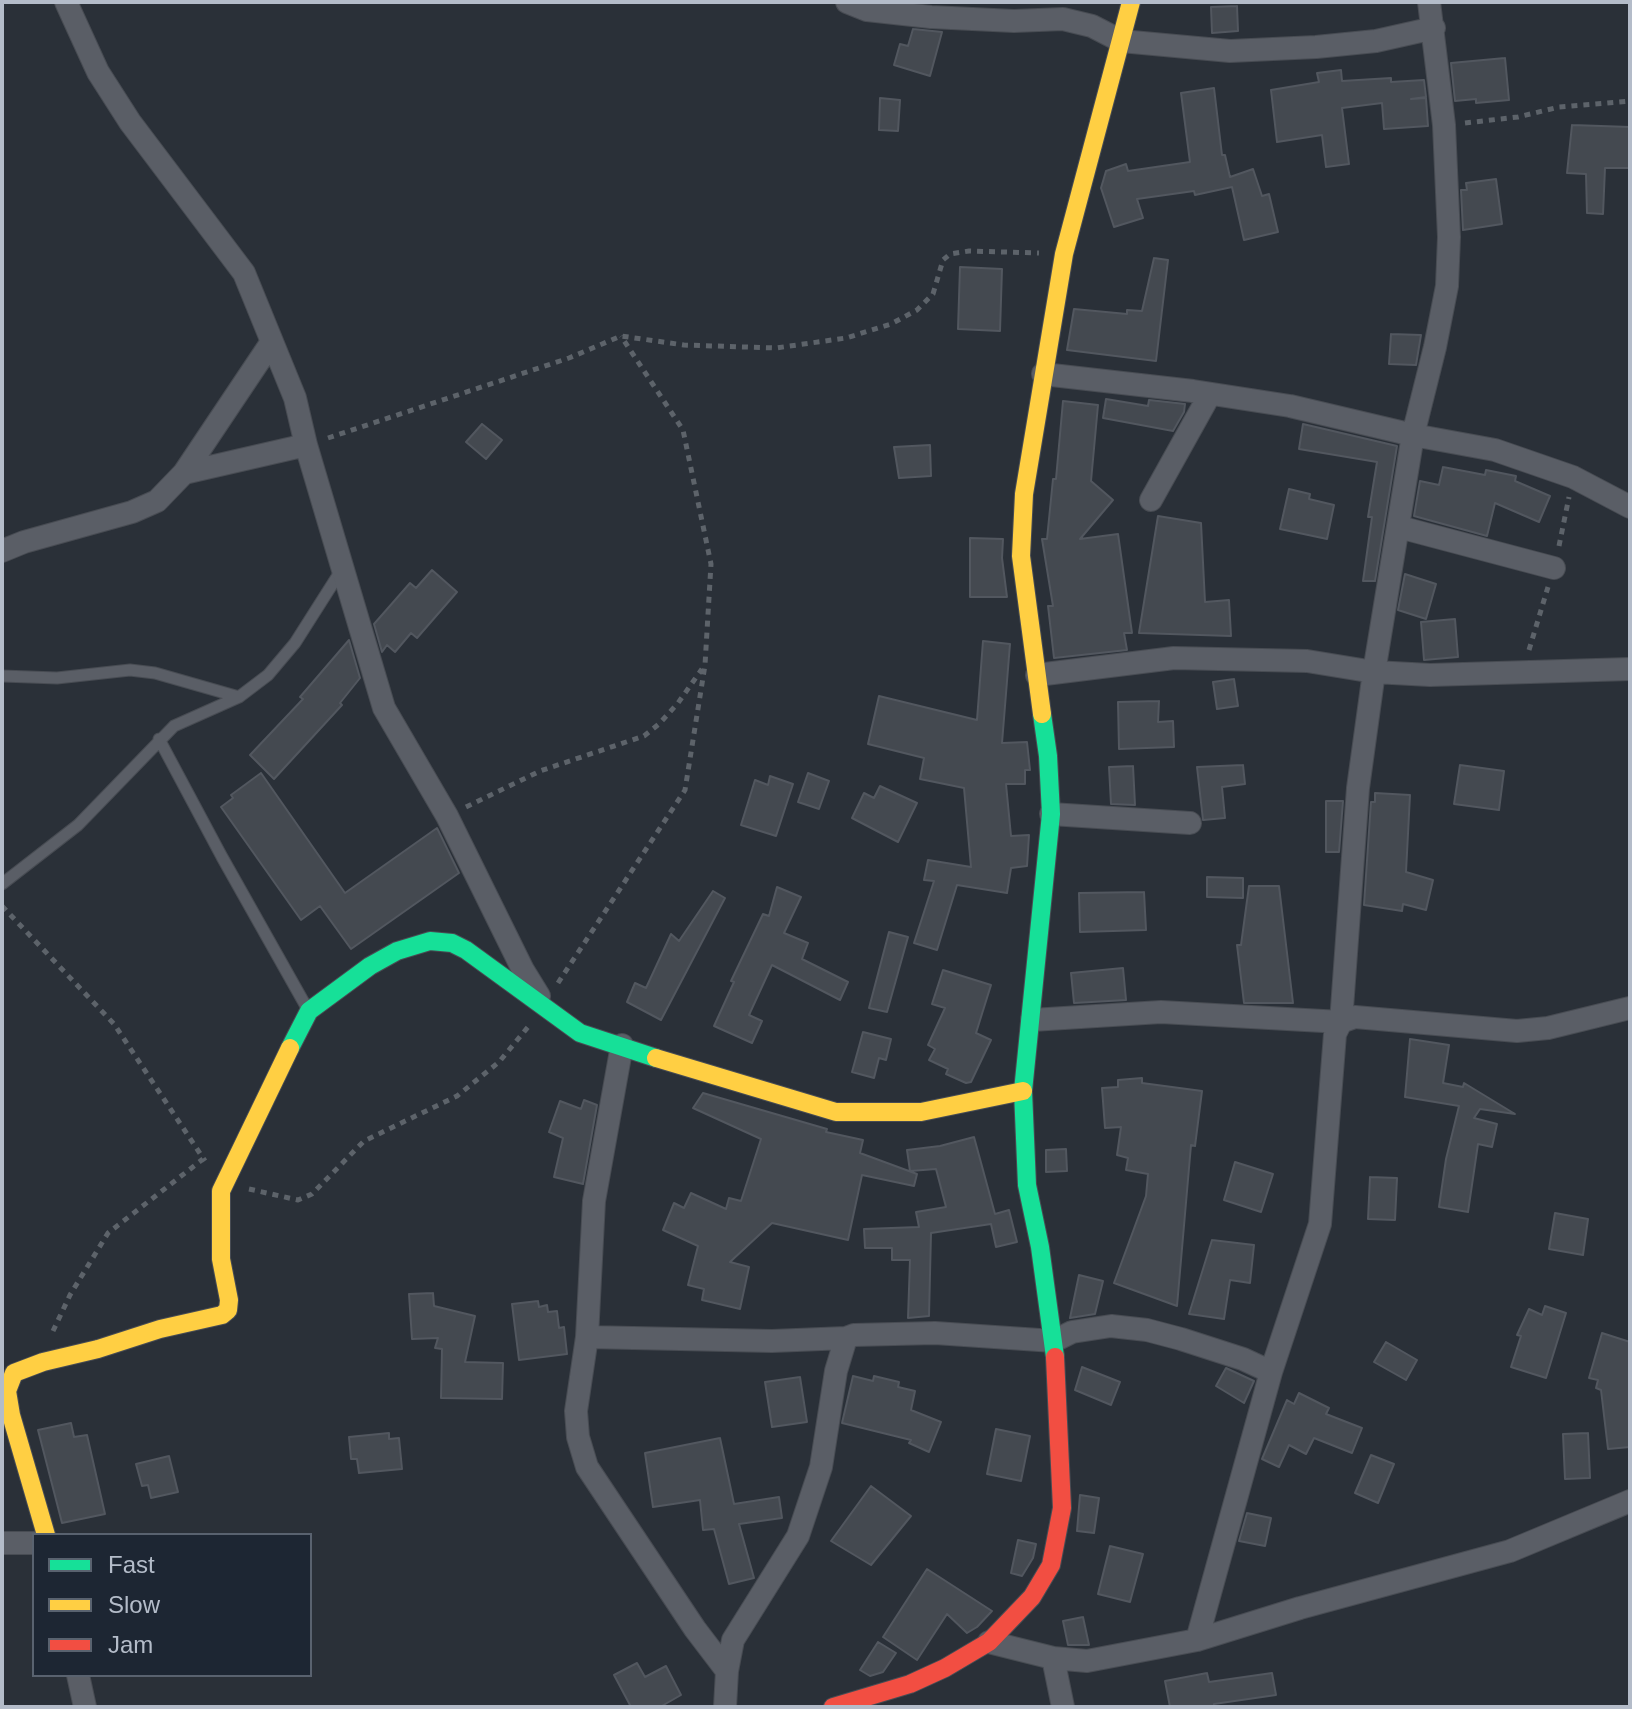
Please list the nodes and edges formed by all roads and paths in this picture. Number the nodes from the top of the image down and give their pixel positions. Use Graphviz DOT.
graph roads {
  1 [pos="66,2"];
  2 [pos="847,2"];
  3 [pos="1131,2"];
  4 [pos="1429,2"];
  5 [pos="1434,28"];
  6 [pos="1121,41"];
  7 [pos="1630,101"];
  8 [pos="1444,125"];
  9 [pos="1064,254"];
  10 [pos="621,336"];
  11 [pos="271,343"];
  12 [pos="1043,374"];
  13 [pos="1210,394"];
  14 [pos="1413,435"];
  15 [pos="306,445"];
  16 [pos="184,473"];
  17 [pos="1151,500"];
  18 [pos="1630,507"];
  19 [pos="1399,527"];
  20 [pos="2,551"];
  21 [pos="342,568"];
  22 [pos="1554,568"];
  23 [pos="705,665"];
  24 [pos="1630,669"];
  25 [pos="1374,672"];
  26 [pos="1037,675"];
  27 [pos="2,676"];
  28 [pos="239,697"];
  29 [pos="159,739"];
  30 [pos="1051,814"];
  31 [pos="447,816"];
  32 [pos="1190,823"];
  33 [pos="2,884"];
  34 [pos="2,906"];
  35 [pos="545,1006"];
  36 [pos="1630,1008"];
  37 [pos="309,1011"];
  38 [pos="1032,1020"];
  39 [pos="1341,1022"];
  40 [pos="622,1045"];
  41 [pos="1023,1091"];
  42 [pos="203,1159"];
  43 [pos="225,1181"];
  44 [pos="587,1337"];
  45 [pos="846,1338"];
  46 [pos="1054,1341"];
  47 [pos="43,1362"];
  48 [pos="1271,1372"];
  49 [pos="1630,1501"];
  50 [pos="45,1533"];
  51 [pos="2,1543"];
  52 [pos="32,1543"];
  53 [pos="1197,1640"];
  54 [pos="989,1642"];
  55 [pos="1053,1658"];
  56 [pos="727,1671"];
  57 [pos="78,1677"];
  58 [pos="85,1707"];
  59 [pos="725,1707"];
  60 [pos="833,1707"];
  61 [pos="1063,1707"];
  1 -- 11 [label="street"];
  2 -- 6 [label="street"];
  3 -- 6 [label="street"];
  4 -- 5 [label="street"];
  5 -- 6 [label="street"];
  5 -- 8 [label="street"];
  6 -- 9 [label="street"];
  7 -- 8 [label="path"];
  8 -- 14 [label="street"];
  9 -- 10 [label="path"];
  9 -- 12 [label="street"];
  10 -- 15 [label="path"];
  10 -- 23 [label="path"];
  11 -- 15 [label="street"];
  11 -- 16 [label="street"];
  12 -- 13 [label="street"];
  12 -- 26 [label="street"];
  13 -- 14 [label="street"];
  13 -- 17 [label="street"];
  14 -- 18 [label="street"];
  14 -- 19 [label="street"];
  15 -- 16 [label="street"];
  15 -- 21 [label="street"];
  16 -- 20 [label="street"];
  19 -- 22 [label="street"];
  19 -- 25 [label="street"];
  21 -- 28 [label="lane"];
  21 -- 31 [label="street"];
  23 -- 31 [label="path"];
  23 -- 35 [label="path"];
  24 -- 25 [label="street"];
  25 -- 26 [label="street"];
  25 -- 39 [label="street"];
  26 -- 30 [label="street"];
  27 -- 28 [label="lane"];
  28 -- 29 [label="lane"];
  29 -- 33 [label="lane"];
  29 -- 37 [label="lane"];
  30 -- 32 [label="street"];
  30 -- 38 [label="street"];
  31 -- 35 [label="street"];
  34 -- 42 [label="path"];
  35 -- 37 [label="street"];
  35 -- 40 [label="street"];
  35 -- 43 [label="path"];
  36 -- 39 [label="street"];
  37 -- 43 [label="street"];
  38 -- 39 [label="street"];
  38 -- 41 [label="street"];
  39 -- 48 [label="street"];
  40 -- 41 [label="street"];
  40 -- 44 [label="street"];
  41 -- 46 [label="street"];
  42 -- 43 [label="path"];
  42 -- 47 [label="path"];
  43 -- 47 [label="street"];
  44 -- 45 [label="street"];
  44 -- 56 [label="street"];
  45 -- 46 [label="street"];
  45 -- 56 [label="street"];
  46 -- 48 [label="street"];
  46 -- 54 [label="street"];
  47 -- 50 [label="street"];
  48 -- 53 [label="street"];
  49 -- 53 [label="street"];
  51 -- 52 [label="street"];
  53 -- 55 [label="street"];
  54 -- 55 [label="street"];
  54 -- 60 [label="street"];
  55 -- 61 [label="street"];
  56 -- 59 [label="street"];
  57 -- 58 [label="street"];
}
